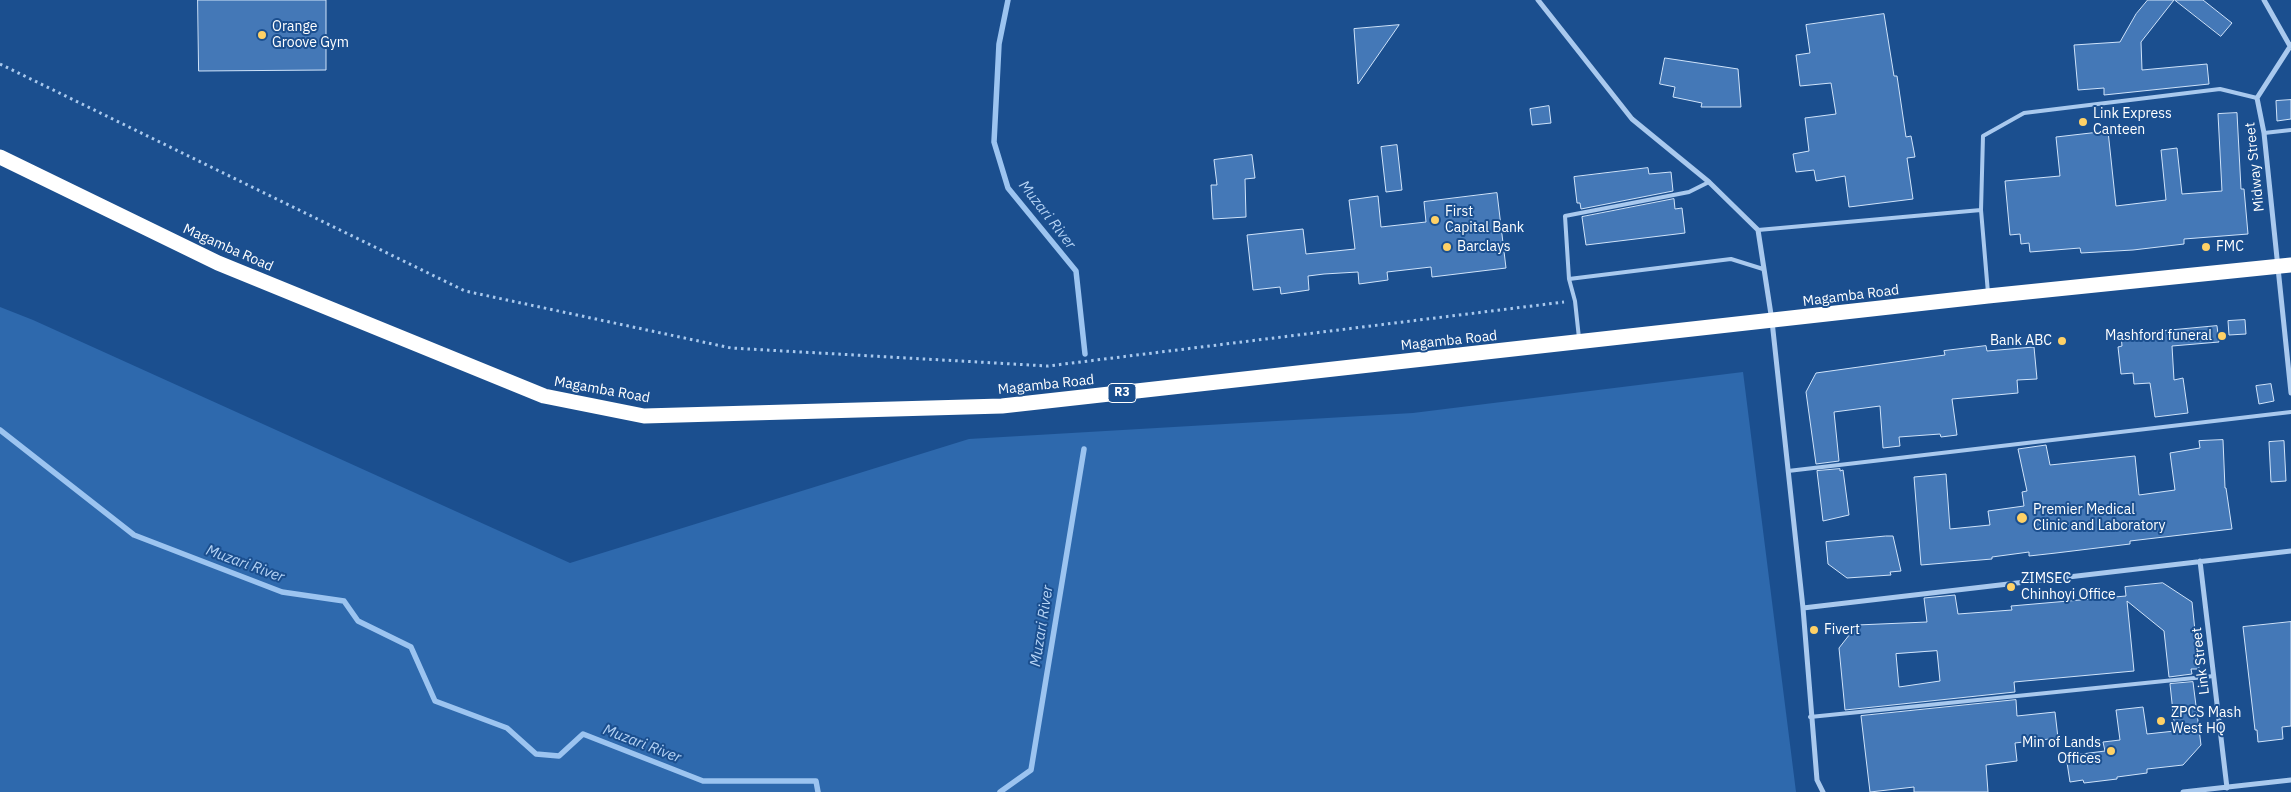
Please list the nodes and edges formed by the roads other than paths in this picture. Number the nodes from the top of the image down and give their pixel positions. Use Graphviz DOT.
graph roads {
  1 [pos="1538,0"];
  2 [pos="2264,0"];
  3 [pos="2290,45"];
  4 [pos="2257,98"];
  5 [pos="2291,130"];
  6 [pos="2264,133"];
  7 [pos="0,157"];
  8 [pos="1709,182"];
  9 [pos="1981,210"];
  10 [pos="1758,230"];
  11 [pos="2284,266"];
  12 [pos="1763,269"];
  13 [pos="1569,278"];
  14 [pos="1988,296"];
  15 [pos="1772,321"];
  16 [pos="1580,343"];
  17 [pos="2291,393"];
  18 [pos="2291,412"];
  19 [pos="1788,471"];
  20 [pos="2291,551"];
  21 [pos="2200,562"];
  22 [pos="1803,608"];
  23 [pos="2214,676"];
  24 [pos="1810,717"];
  25 [pos="2291,780"];
  26 [pos="2227,788"];
  27 [pos="1823,792"];
  28 [pos="2183,792"];
  1 -- 8 [label="street"];
  2 -- 3 [label="street"];
  3 -- 4 [label="street"];
  4 -- 6 [label="street, Midway Street"];
  4 -- 9 [label="lane"];
  5 -- 6 [label="lane"];
  6 -- 11 [label="street, Midway Street"];
  7 -- 16 [label="highway, Magamba Road / R3"];
  8 -- 10 [label="street"];
  8 -- 13 [label="lane"];
  9 -- 10 [label="lane"];
  9 -- 14 [label="lane"];
  10 -- 12 [label="street"];
  11 -- 14 [label="highway, Magamba Road / R3"];
  11 -- 17 [label="street, Midway Street"];
  12 -- 13 [label="lane"];
  12 -- 15 [label="street"];
  13 -- 16 [label="lane"];
  14 -- 15 [label="highway, Magamba Road / R3"];
  15 -- 16 [label="highway, Magamba Road / R3"];
  15 -- 19 [label="street"];
  18 -- 19 [label="lane"];
  19 -- 22 [label="street"];
  20 -- 21 [label="street"];
  21 -- 22 [label="street"];
  21 -- 23 [label="street, Link Street"];
  22 -- 24 [label="street"];
  23 -- 24 [label="lane"];
  23 -- 26 [label="street, Link Street"];
  24 -- 27 [label="street"];
  25 -- 26 [label="street"];
  26 -- 28 [label="street"];
}
